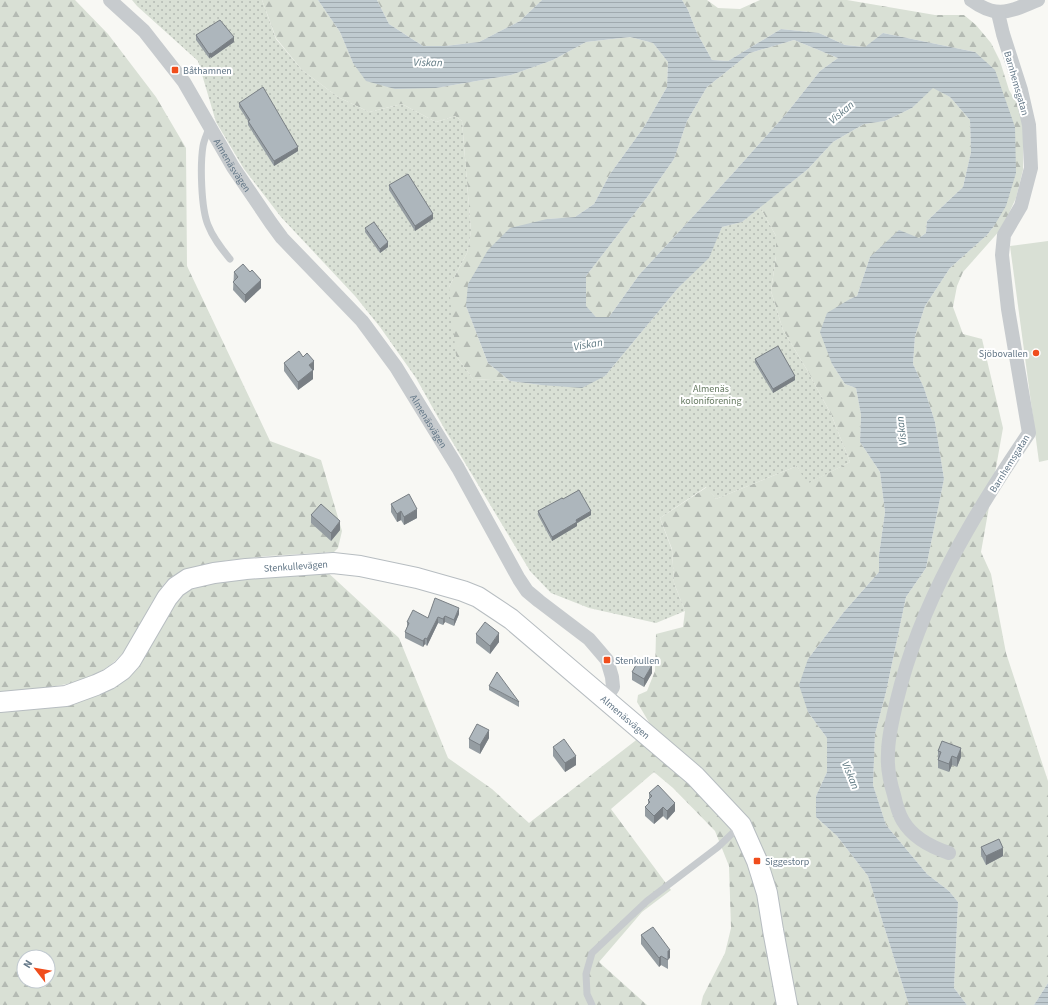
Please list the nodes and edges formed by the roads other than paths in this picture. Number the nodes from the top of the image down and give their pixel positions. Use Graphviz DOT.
graph roads {
  1 [pos="110,0"];
  2 [pos="971,0"];
  3 [pos="1038,0"];
  4 [pos="998,13"];
  5 [pos="210,128"];
  6 [pos="230,259"];
  7 [pos="605,700"];
  8 [pos="0,702"];
  9 [pos="741,825"];
  10 [pos="949,853"];
  11 [pos="592,1005"];
  12 [pos="787,1005"];
  1 -- 5 [label="street, Almenäsvägen"];
  2 -- 4 [label="street"];
  3 -- 4 [label="street"];
  4 -- 10 [label="street, Barnhemsgatan"];
  5 -- 6 [label="lane"];
  5 -- 7 [label="street, Almenäsvägen"];
  7 -- 8 [label="street, Stenkullevägen"];
  7 -- 9 [label="street, Almenäsvägen"];
  9 -- 11 [label="lane"];
  9 -- 12 [label="street, Almenäsvägen"];
}
